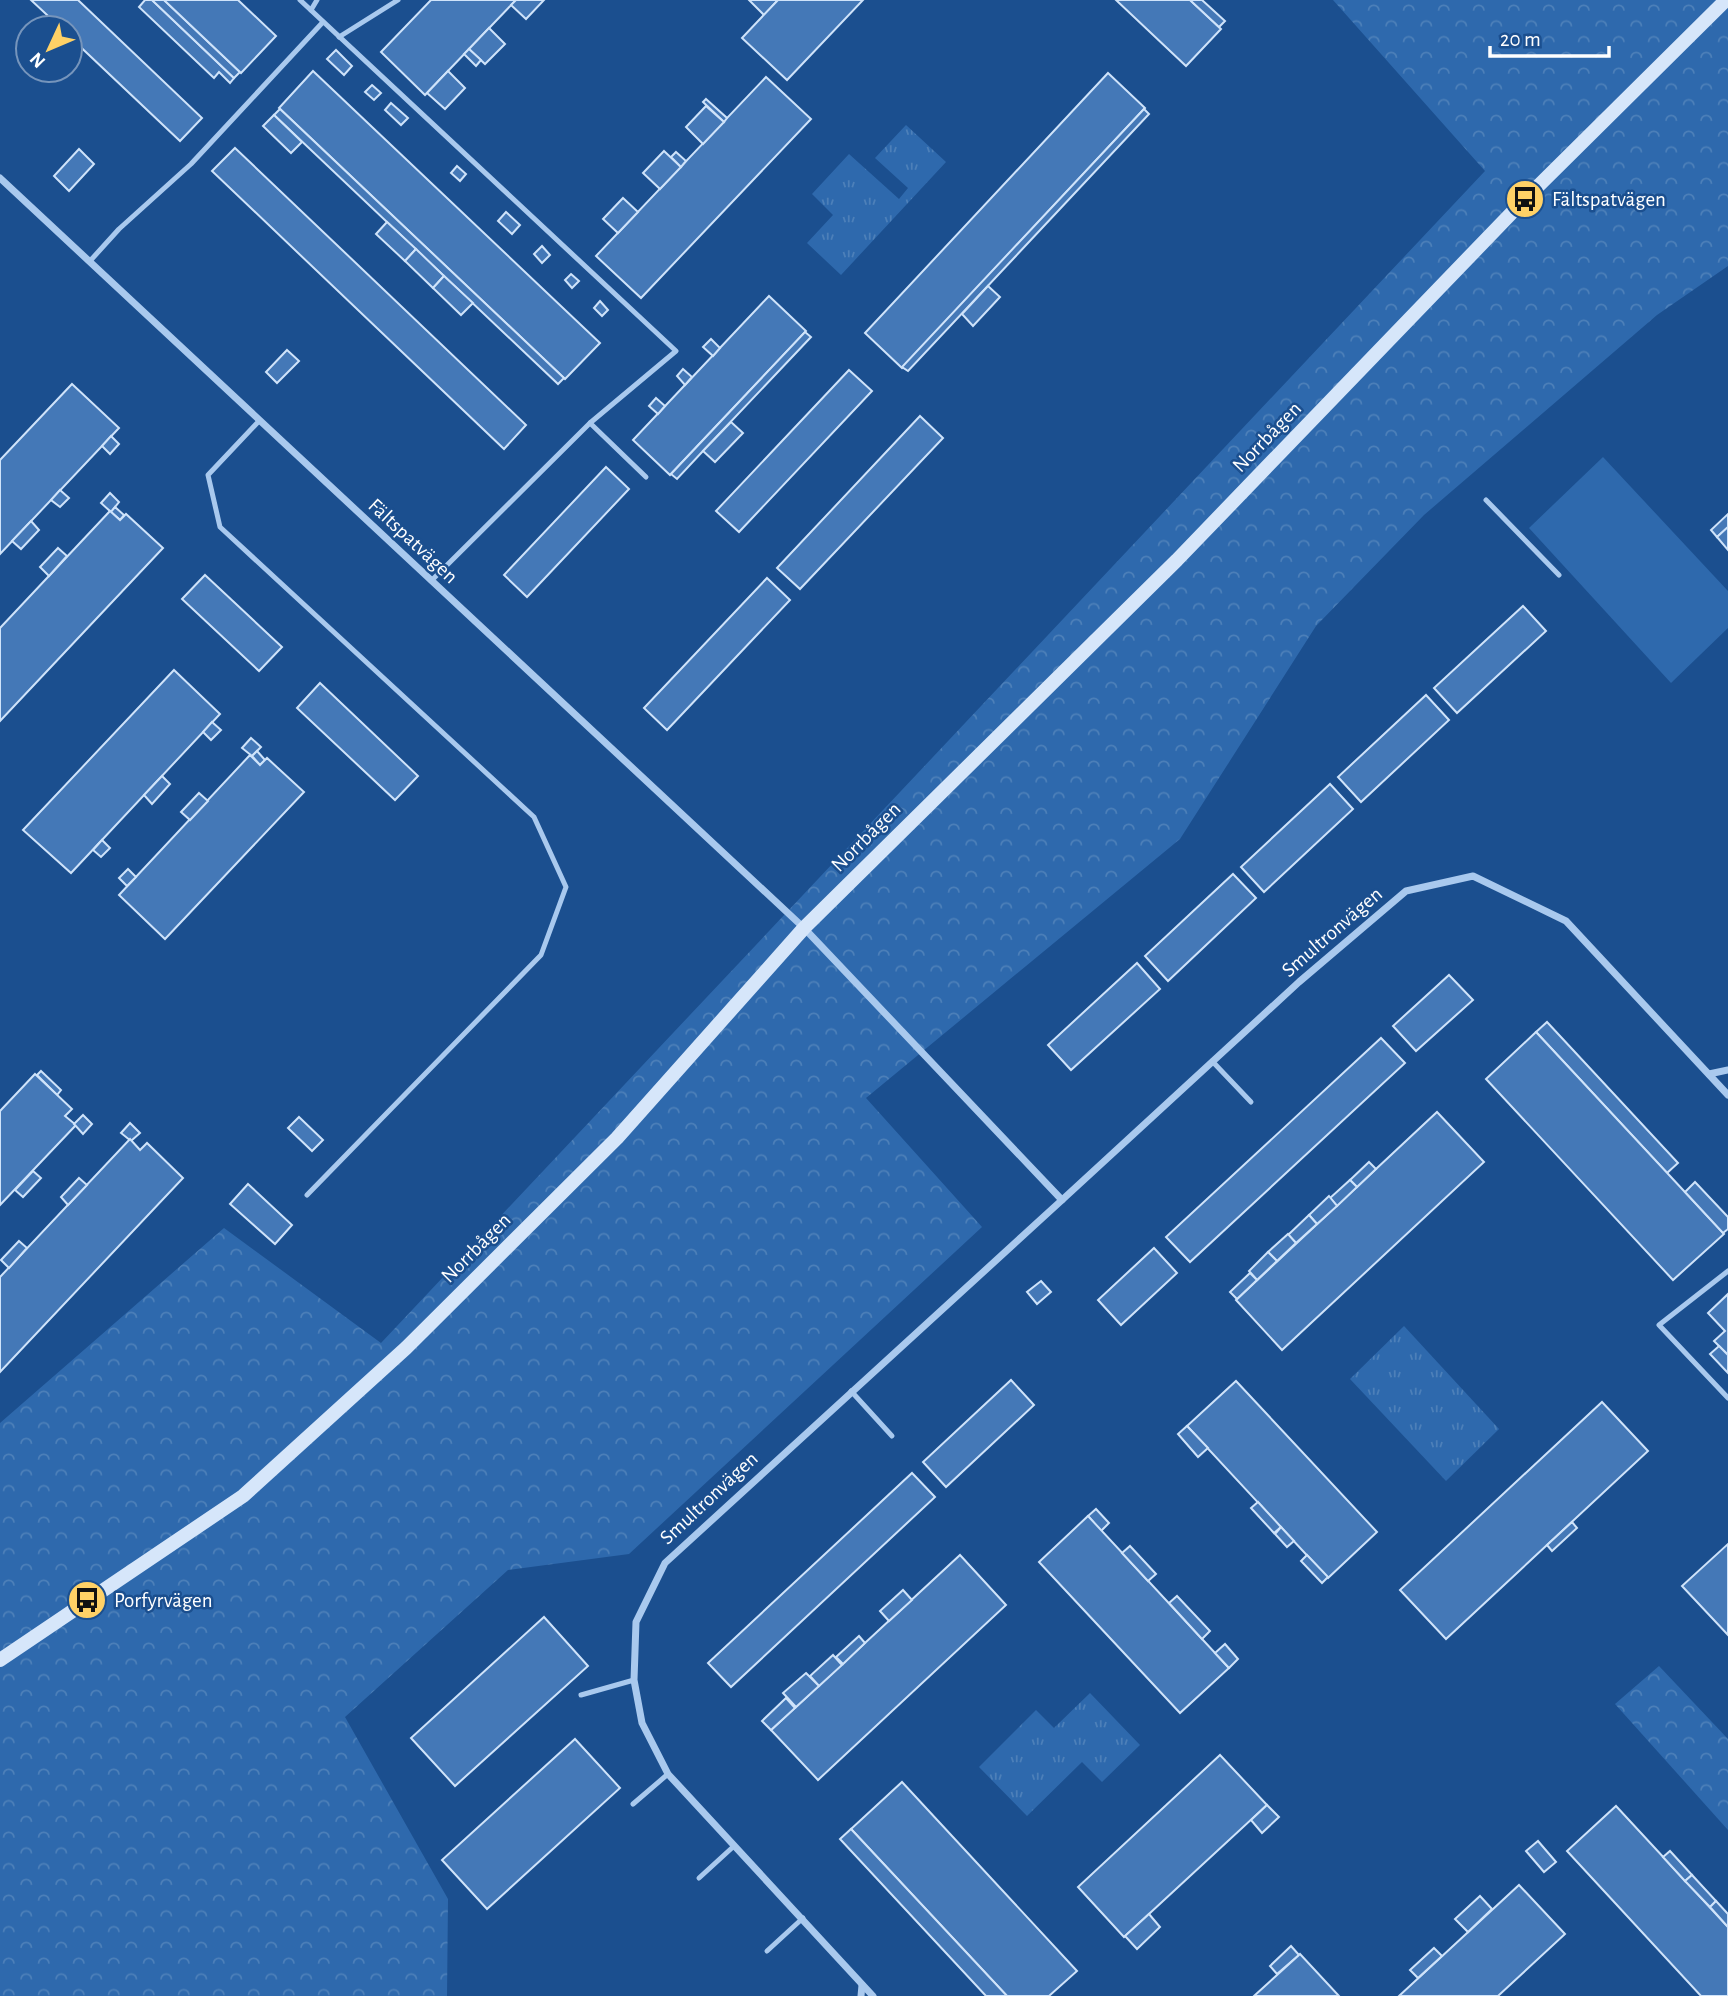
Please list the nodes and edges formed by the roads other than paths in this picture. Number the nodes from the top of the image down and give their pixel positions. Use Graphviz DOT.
graph roads {
  1 [pos="300,0"];
  2 [pos="317,0"];
  3 [pos="398,0"];
  4 [pos="1727,0"];
  5 [pos="311,10"];
  6 [pos="323,22"];
  7 [pos="339,37"];
  8 [pos="0,178"];
  9 [pos="90,261"];
  10 [pos="259,421"];
  11 [pos="590,424"];
  12 [pos="646,477"];
  13 [pos="1486,500"];
  14 [pos="1559,575"];
  15 [pos="431,581"];
  16 [pos="804,928"];
  17 [pos="1212,1061"];
  18 [pos="1728,1070"];
  19 [pos="1709,1074"];
  20 [pos="1728,1095"];
  21 [pos="1251,1102"];
  22 [pos="307,1195"];
  23 [pos="1062,1200"];
  24 [pos="1728,1271"];
  25 [pos="851,1391"];
  26 [pos="1728,1398"];
  27 [pos="892,1436"];
  28 [pos="0,1660"];
  29 [pos="634,1680"];
  30 [pos="581,1695"];
  31 [pos="668,1774"];
  32 [pos="633,1804"];
  33 [pos="734,1846"];
  34 [pos="698,1878"];
  35 [pos="803,1917"];
  36 [pos="767,1951"];
  37 [pos="862,1985"];
  38 [pos="861,1996"];
  39 [pos="873,1996"];
  1 -- 5 [label="lane"];
  2 -- 5 [label="lane"];
  3 -- 7 [label="lane"];
  4 -- 16 [label="street, Norrbågen"];
  5 -- 6 [label="lane"];
  6 -- 7 [label="lane"];
  6 -- 9 [label="lane"];
  7 -- 11 [label="lane"];
  8 -- 9 [label="street, Fältspatvägen"];
  9 -- 10 [label="street, Fältspatvägen"];
  10 -- 15 [label="street, Fältspatvägen"];
  10 -- 22 [label="lane"];
  11 -- 12 [label="lane"];
  11 -- 15 [label="lane"];
  13 -- 14 [label="lane"];
  15 -- 16 [label="street, Fältspatvägen"];
  16 -- 23 [label="street"];
  16 -- 28 [label="street, Norrbågen"];
  17 -- 19 [label="street, Smultronvägen"];
  17 -- 21 [label="lane"];
  17 -- 23 [label="street, Smultronvägen"];
  18 -- 19 [label="street"];
  19 -- 20 [label="street, Smultronvägen"];
  23 -- 25 [label="street, Smultronvägen"];
  24 -- 26 [label="lane"];
  25 -- 27 [label="lane"];
  25 -- 29 [label="street, Smultronvägen"];
  29 -- 30 [label="lane"];
  29 -- 31 [label="street, Smultronvägen"];
  31 -- 32 [label="lane"];
  31 -- 33 [label="street, Smultronvägen"];
  33 -- 34 [label="lane"];
  33 -- 35 [label="street, Smultronvägen"];
  35 -- 36 [label="lane"];
  35 -- 37 [label="street, Smultronvägen"];
  37 -- 38 [label="street"];
  37 -- 39 [label="street, Smultronvägen"];
}
